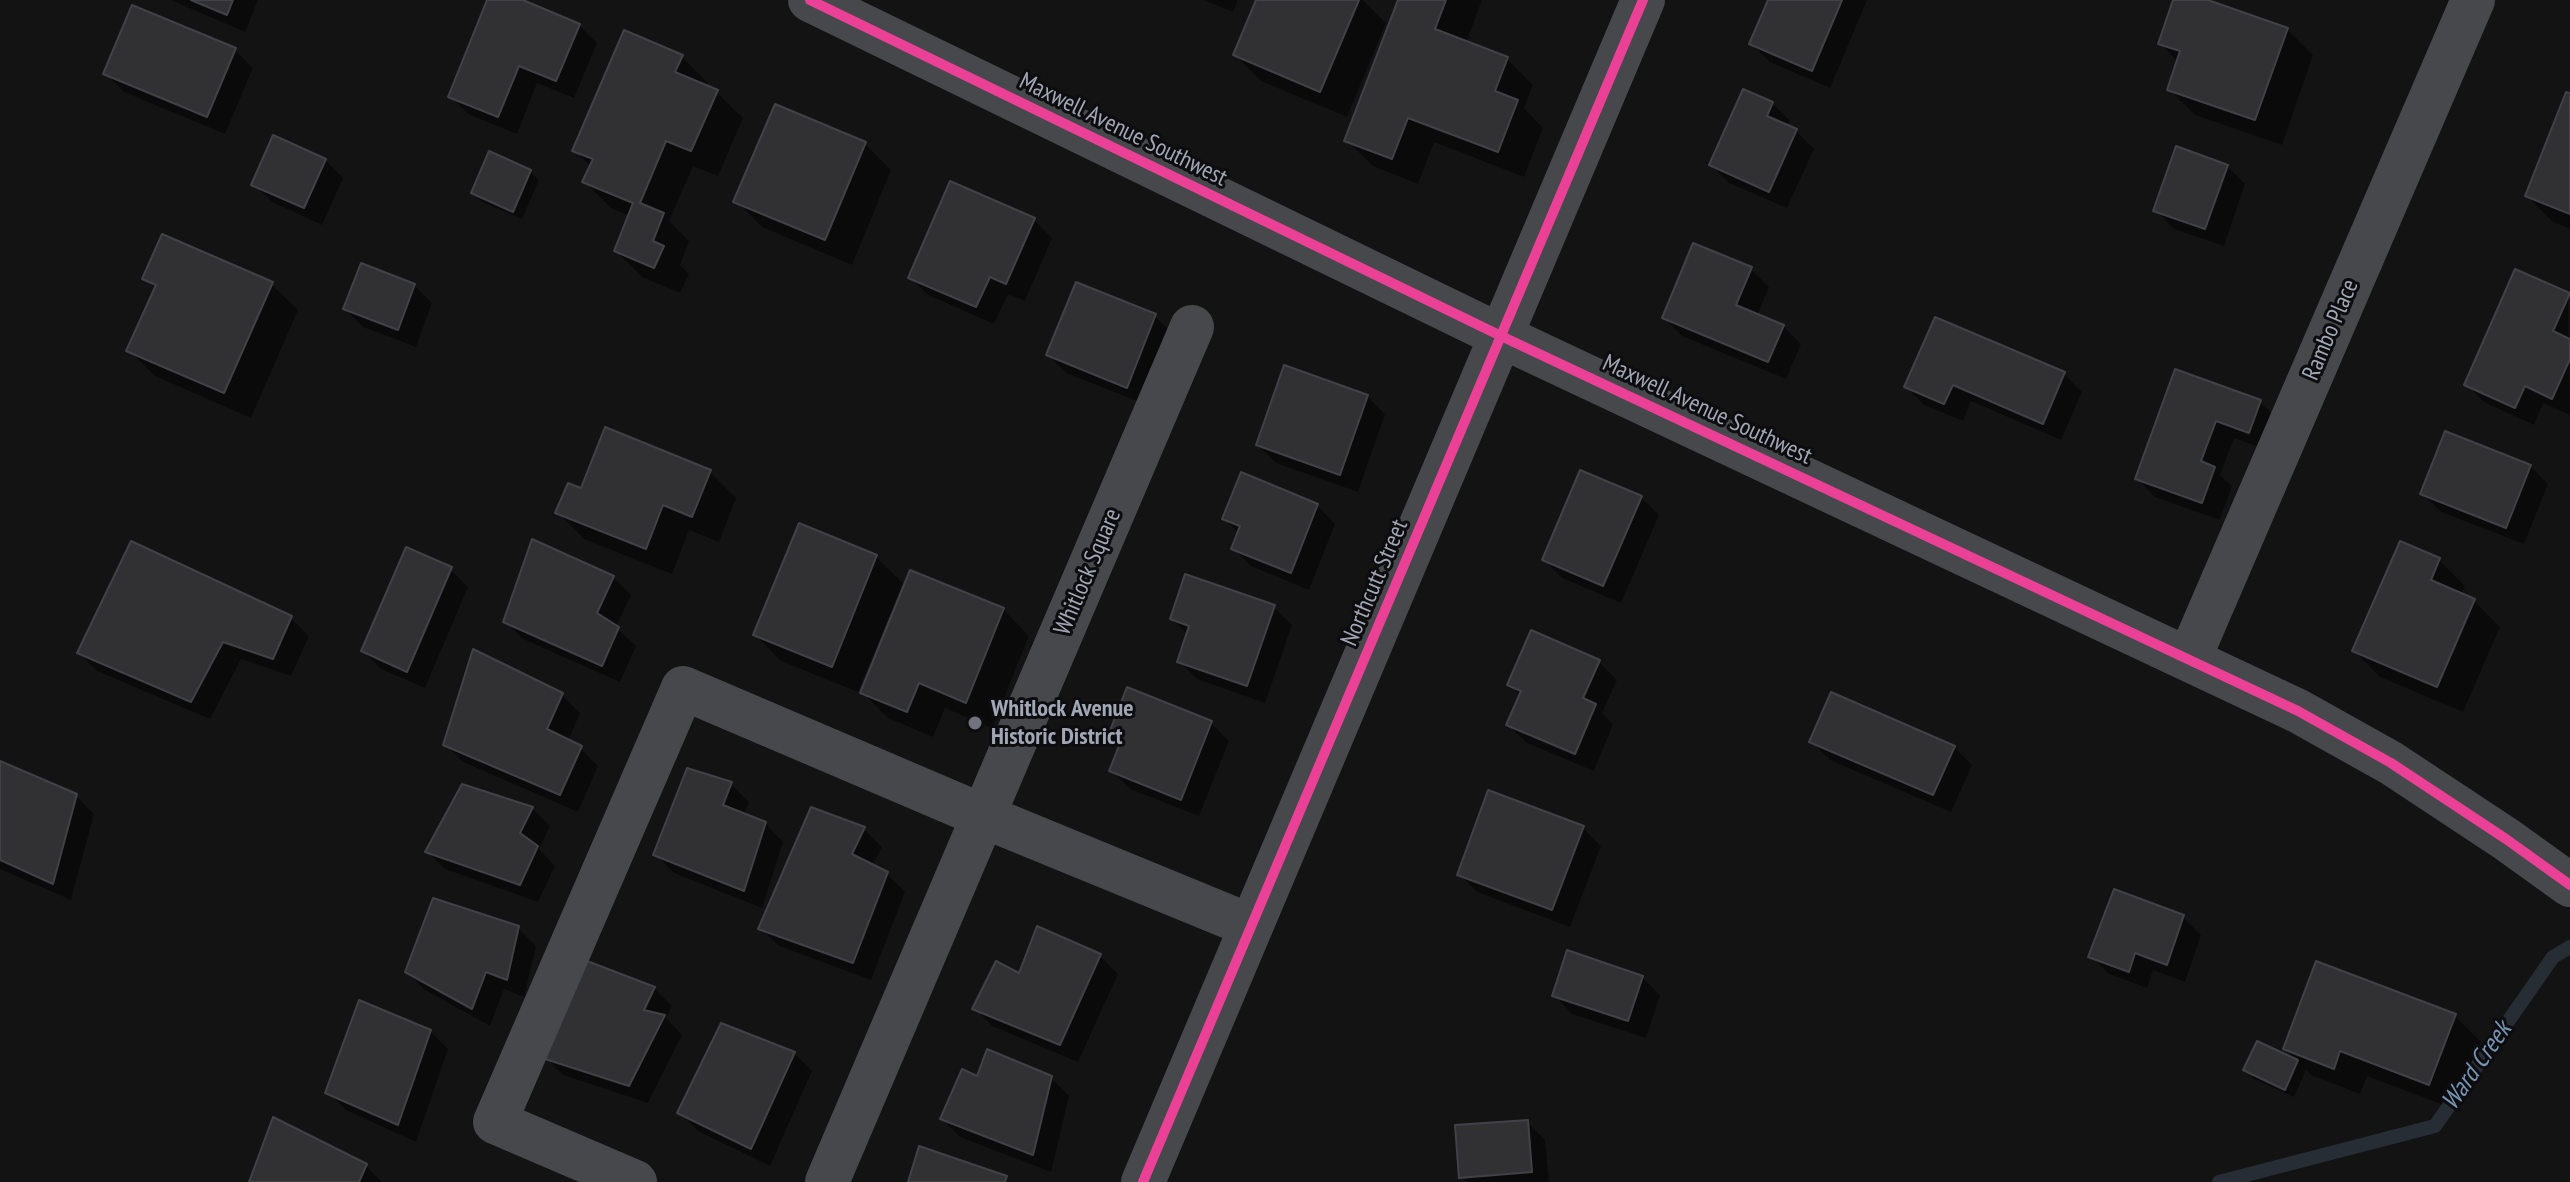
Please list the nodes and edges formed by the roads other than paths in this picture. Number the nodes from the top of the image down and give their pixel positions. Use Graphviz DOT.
graph roads {
  1 [pos="810,0"];
  2 [pos="1643,0"];
  3 [pos="2473,0"];
  4 [pos="1192,327"];
  5 [pos="1501,336"];
  6 [pos="2189,659"];
  7 [pos="983,816"];
  8 [pos="2570,885"];
  9 [pos="1251,926"];
  10 [pos="635,1182"];
  11 [pos="827,1182"];
  12 [pos="1143,1182"];
  1 -- 5 [label="street, Maxwell Avenue Southwest"];
  2 -- 5 [label="street, Northcutt Street"];
  3 -- 6 [label="street, Rambo Place"];
  4 -- 7 [label="street, Whitlock Square"];
  5 -- 6 [label="street, Maxwell Avenue Southwest"];
  5 -- 9 [label="street, Northcutt Street"];
  6 -- 8 [label="street, Maxwell Avenue Southwest"];
  7 -- 9 [label="street"];
  7 -- 10 [label="street"];
  7 -- 11 [label="street, Whitlock Square"];
  9 -- 12 [label="street, Northcutt Street"];
}
